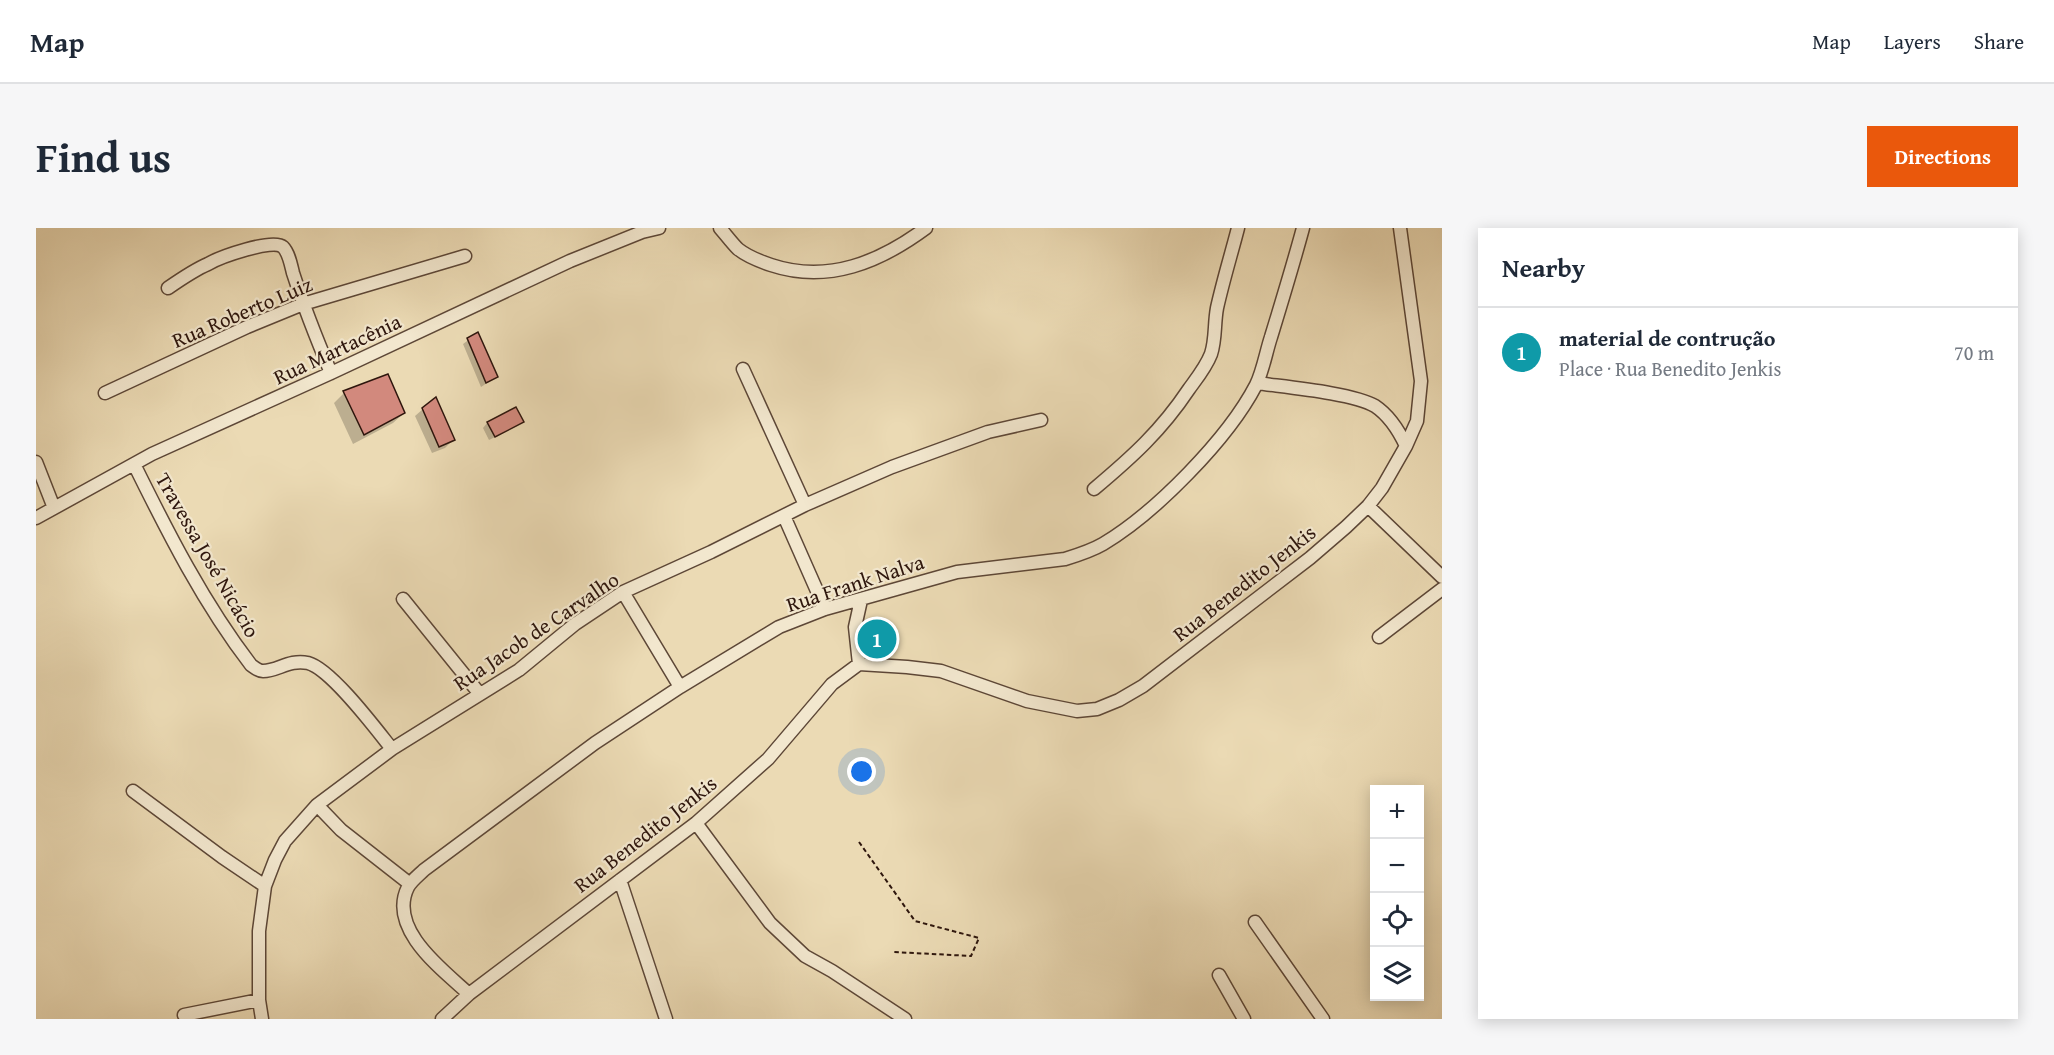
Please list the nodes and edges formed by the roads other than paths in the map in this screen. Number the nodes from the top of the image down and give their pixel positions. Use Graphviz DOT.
graph roads {
  1 [pos="659,228"];
  2 [pos="720,228"];
  3 [pos="926,228"];
  4 [pos="1238,228"];
  5 [pos="1303,228"];
  6 [pos="1400,228"];
  7 [pos="465,256"];
  8 [pos="168,288"];
  9 [pos="303,304"];
  10 [pos="743,369"];
  11 [pos="331,373"];
  12 [pos="1257,383"];
  13 [pos="105,393"];
  14 [pos="1041,420"];
  15 [pos="1406,446"];
  16 [pos="36,462"];
  17 [pos="134,464"];
  18 [pos="1094,489"];
  19 [pos="805,505"];
  20 [pos="1368,506"];
  21 [pos="54,508"];
  22 [pos="784,516"];
  23 [pos="36,518"];
  24 [pos="1442,577"];
  25 [pos="1442,589"];
  26 [pos="623,592"];
  27 [pos="403,599"];
  28 [pos="861,600"];
  29 [pos="825,609"];
  30 [pos="1379,637"];
  31 [pos="859,664"];
  32 [pos="680,687"];
  33 [pos="479,693"];
  34 [pos="392,749"];
  35 [pos="133,791"];
  36 [pos="317,805"];
  37 [pos="696,823"];
  38 [pos="620,880"];
  39 [pos="410,884"];
  40 [pos="265,886"];
  41 [pos="1255,922"];
  42 [pos="1220,975"];
  43 [pos="470,994"];
  44 [pos="259,1000"];
  45 [pos="183,1015"];
  46 [pos="262,1019"];
  47 [pos="442,1019"];
  48 [pos="666,1019"];
  49 [pos="905,1019"];
  50 [pos="1244,1019"];
  51 [pos="1323,1019"];
  1 -- 11 [label="street, Rua Martacênia"];
  2 -- 3 [label="street"];
  4 -- 18 [label="street"];
  5 -- 12 [label="street, Rua Frank Nalva"];
  6 -- 15 [label="street, Rua Benedito Jenkis"];
  7 -- 9 [label="street, Rua Roberto Luiz"];
  8 -- 9 [label="street"];
  9 -- 11 [label="street"];
  9 -- 13 [label="street, Rua Roberto Luiz"];
  10 -- 19 [label="street"];
  11 -- 17 [label="street, Rua Martacênia"];
  12 -- 15 [label="street"];
  12 -- 28 [label="street, Rua Frank Nalva"];
  14 -- 19 [label="street, Rua Jacob de Carvalho"];
  15 -- 20 [label="street, Rua Benedito Jenkis"];
  16 -- 21 [label="street"];
  17 -- 21 [label="street, Rua Martacênia"];
  17 -- 34 [label="street, Travessa José Nicácio"];
  19 -- 22 [label="street, Rua Jacob de Carvalho"];
  20 -- 24 [label="street"];
  20 -- 31 [label="street, Rua Benedito Jenkis"];
  21 -- 23 [label="street, Rua Martacênia"];
  22 -- 26 [label="street, Rua Jacob de Carvalho"];
  22 -- 29 [label="street"];
  25 -- 30 [label="street"];
  26 -- 32 [label="street"];
  26 -- 33 [label="street, Rua Jacob de Carvalho"];
  27 -- 33 [label="street"];
  28 -- 29 [label="street, Rua Frank Nalva"];
  28 -- 31 [label="street"];
  29 -- 32 [label="street, Rua Frank Nalva"];
  31 -- 37 [label="street, Rua Benedito Jenkis"];
  32 -- 39 [label="street, Rua Frank Nalva"];
  33 -- 34 [label="street, Rua Jacob de Carvalho"];
  34 -- 36 [label="street, Rua Jacob de Carvalho"];
  35 -- 40 [label="street"];
  36 -- 39 [label="street"];
  36 -- 40 [label="street, Rua Jacob de Carvalho"];
  37 -- 38 [label="street, Rua Benedito Jenkis"];
  37 -- 49 [label="street"];
  38 -- 43 [label="street, Rua Benedito Jenkis"];
  38 -- 48 [label="street"];
  39 -- 43 [label="street"];
  40 -- 44 [label="street, Rua Jacob de Carvalho"];
  41 -- 51 [label="street"];
  42 -- 50 [label="street"];
  43 -- 47 [label="street, Rua Benedito Jenkis"];
  44 -- 45 [label="street"];
  44 -- 46 [label="street, Rua Jacob de Carvalho"];
}
